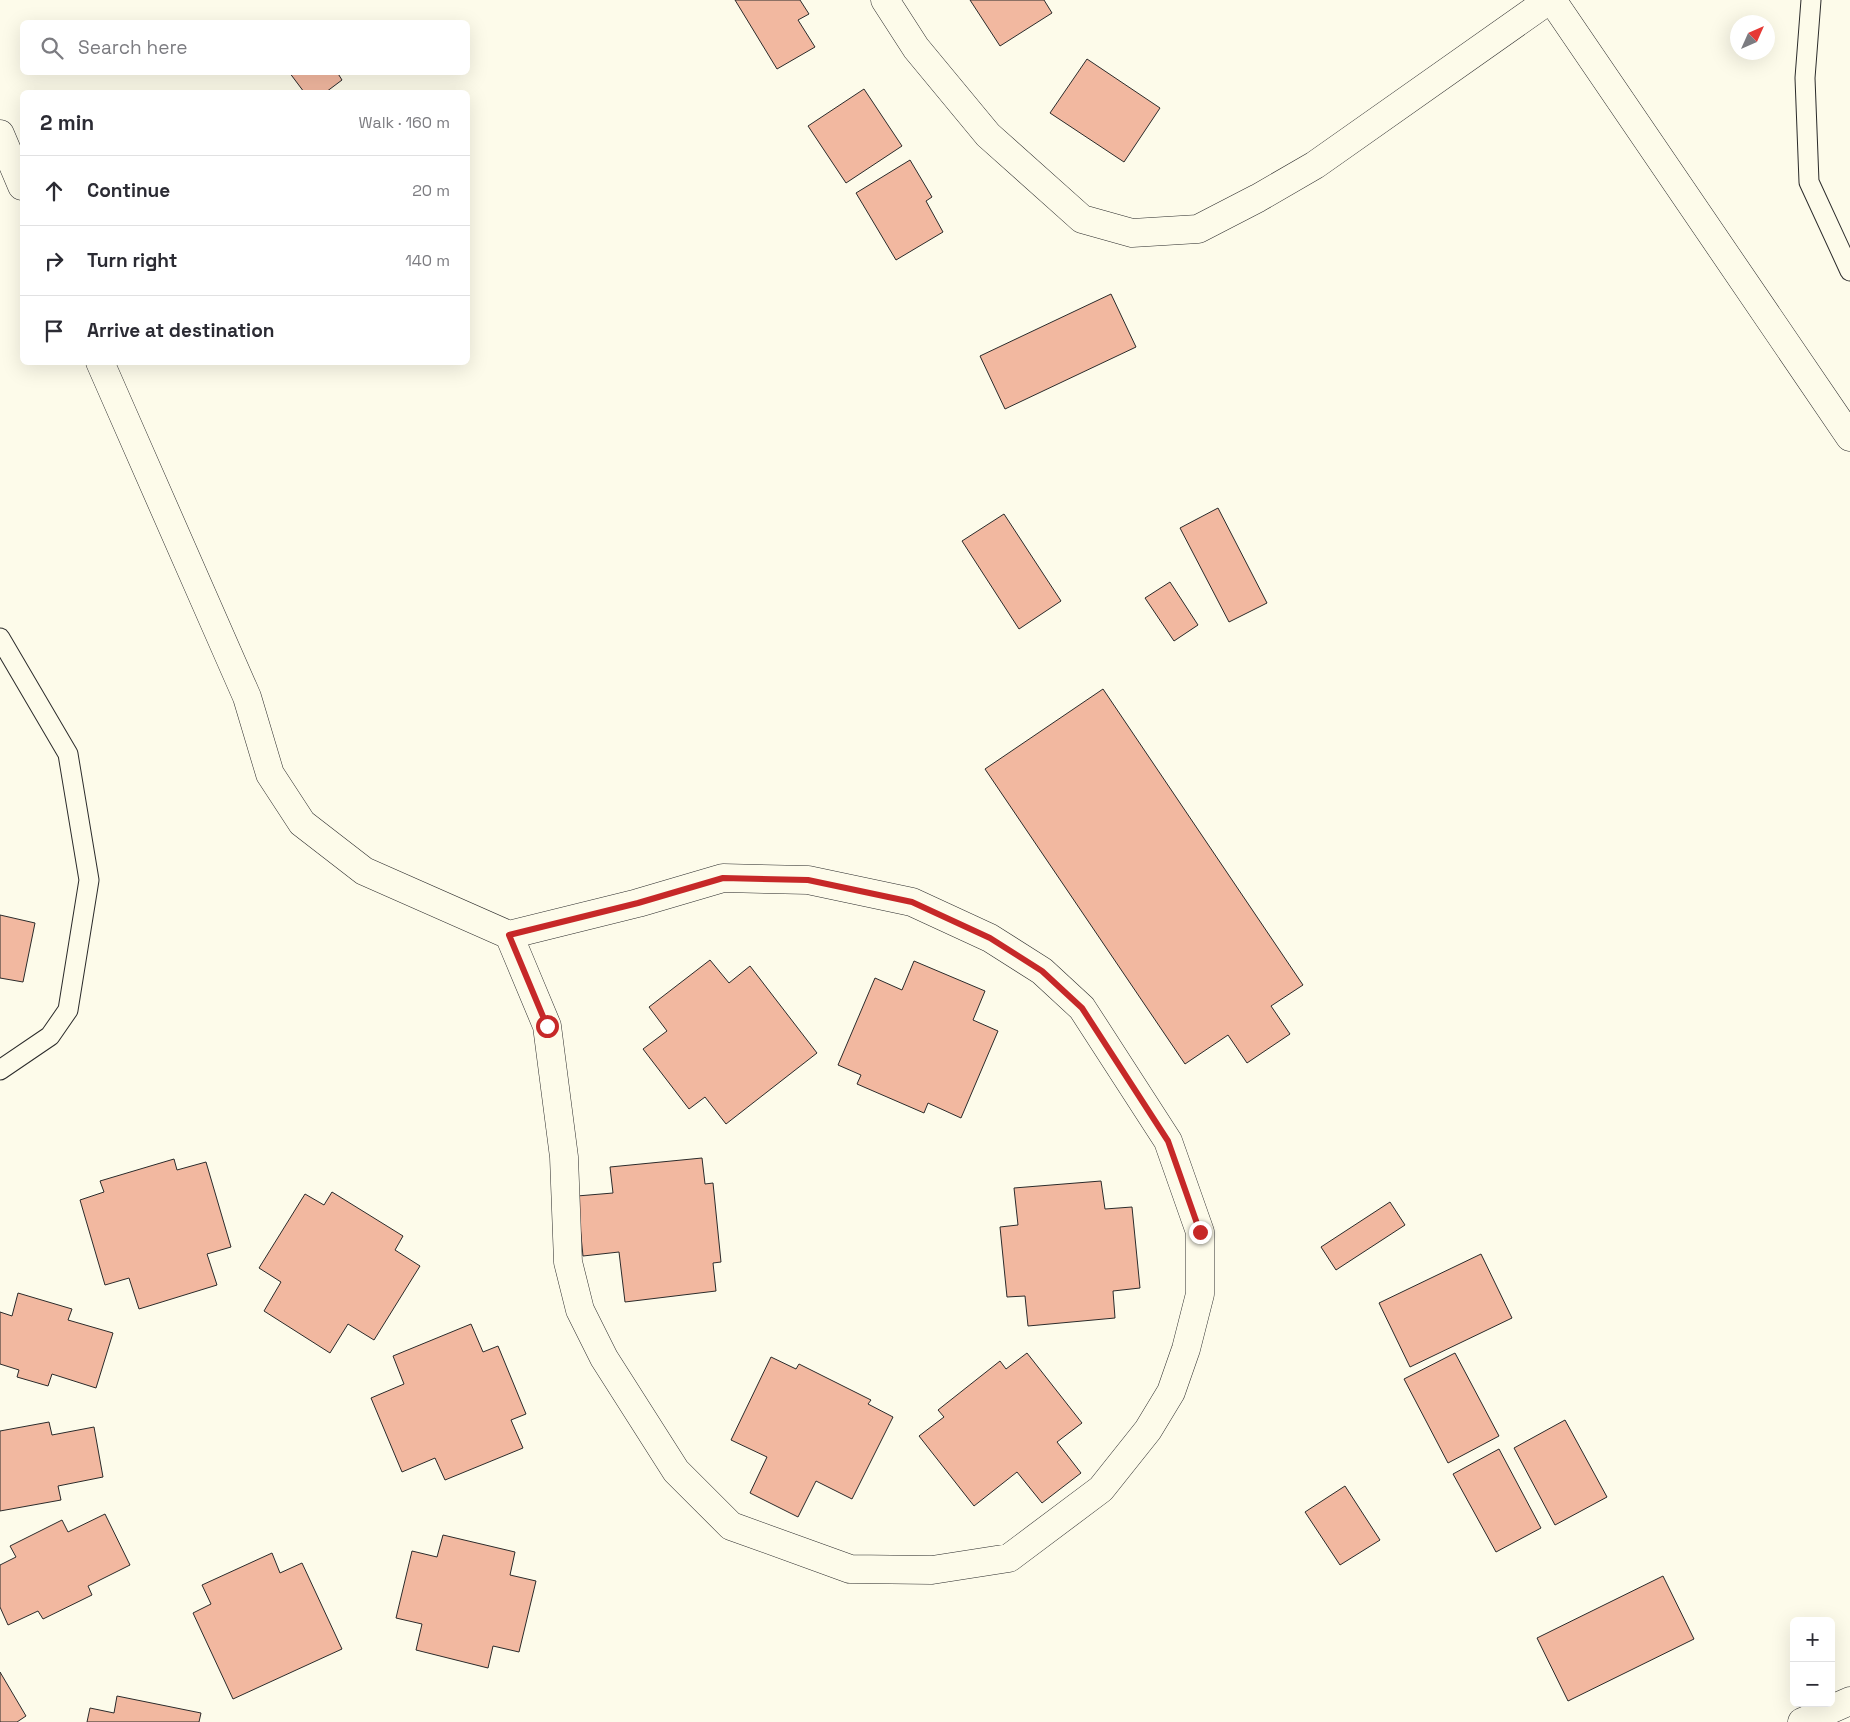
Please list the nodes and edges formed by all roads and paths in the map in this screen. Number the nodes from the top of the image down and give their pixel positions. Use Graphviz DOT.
graph roads {
  1 [pos="885,0"];
  2 [pos="1551,0"];
  3 [pos="1811,0"];
  4 [pos="0,134"];
  5 [pos="20,181"];
  6 [pos="1850,271"];
  7 [pos="101,365"];
  8 [pos="1850,437"];
  9 [pos="0,638"];
  10 [pos="509,935"];
  11 [pos="0,1070"];
  12 [pos="1850,1701"];
  13 [pos="1802,1722"];
  1 -- 2 [label="street"];
  2 -- 8 [label="street"];
  3 -- 6 [label="lane"];
  4 -- 5 [label="street"];
  7 -- 10 [label="street"];
  9 -- 11 [label="lane"];
  10 -- 10 [label="street"];
  12 -- 13 [label="street"];
}
